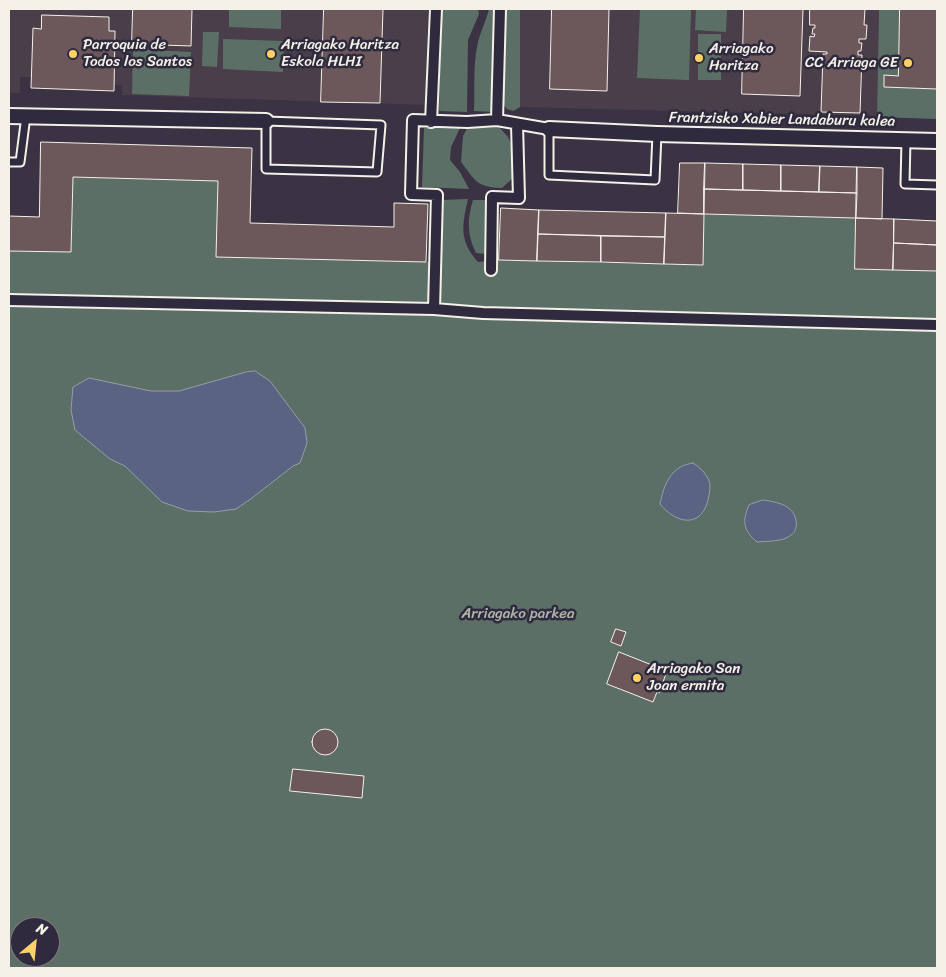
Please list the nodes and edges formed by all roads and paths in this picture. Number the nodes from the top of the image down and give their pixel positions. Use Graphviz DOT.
graph roads {
  1 [pos="436,9"];
  2 [pos="500,9"];
  3 [pos="9,116"];
  4 [pos="26,116"];
  5 [pos="498,120"];
  6 [pos="266,121"];
  7 [pos="431,122"];
  8 [pos="518,124"];
  9 [pos="549,129"];
  10 [pos="657,134"];
  11 [pos="906,140"];
  12 [pos="937,141"];
  13 [pos="9,162"];
  14 [pos="937,186"];
  15 [pos="491,270"];
  16 [pos="9,300"];
  17 [pos="434,309"];
  18 [pos="937,325"];
  1 -- 7 [label="street"];
  2 -- 5 [label="street"];
  3 -- 4 [label="street"];
  4 -- 6 [label="street"];
  4 -- 13 [label="lane"];
  5 -- 7 [label="street, Frantzisko Xabier Landaburu kalea"];
  5 -- 8 [label="street, Frantzisko Xabier Landaburu kalea"];
  6 -- 6 [label="lane"];
  7 -- 17 [label="street, Frantzisko Xabier Landaburu kalea"];
  8 -- 9 [label="street, Frantzisko Xabier Landaburu kalea"];
  8 -- 15 [label="street"];
  9 -- 10 [label="street, Frantzisko Xabier Landaburu kalea"];
  9 -- 10 [label="lane, Frantzisko Xabier Landaburu kalea"];
  10 -- 11 [label="street, Frantzisko Xabier Landaburu kalea"];
  11 -- 12 [label="street, Frantzisko Xabier Landaburu kalea"];
  11 -- 14 [label="lane, Frantzisko Xabier Landaburu kalea"];
  16 -- 17 [label="street"];
  17 -- 18 [label="street"];
}
